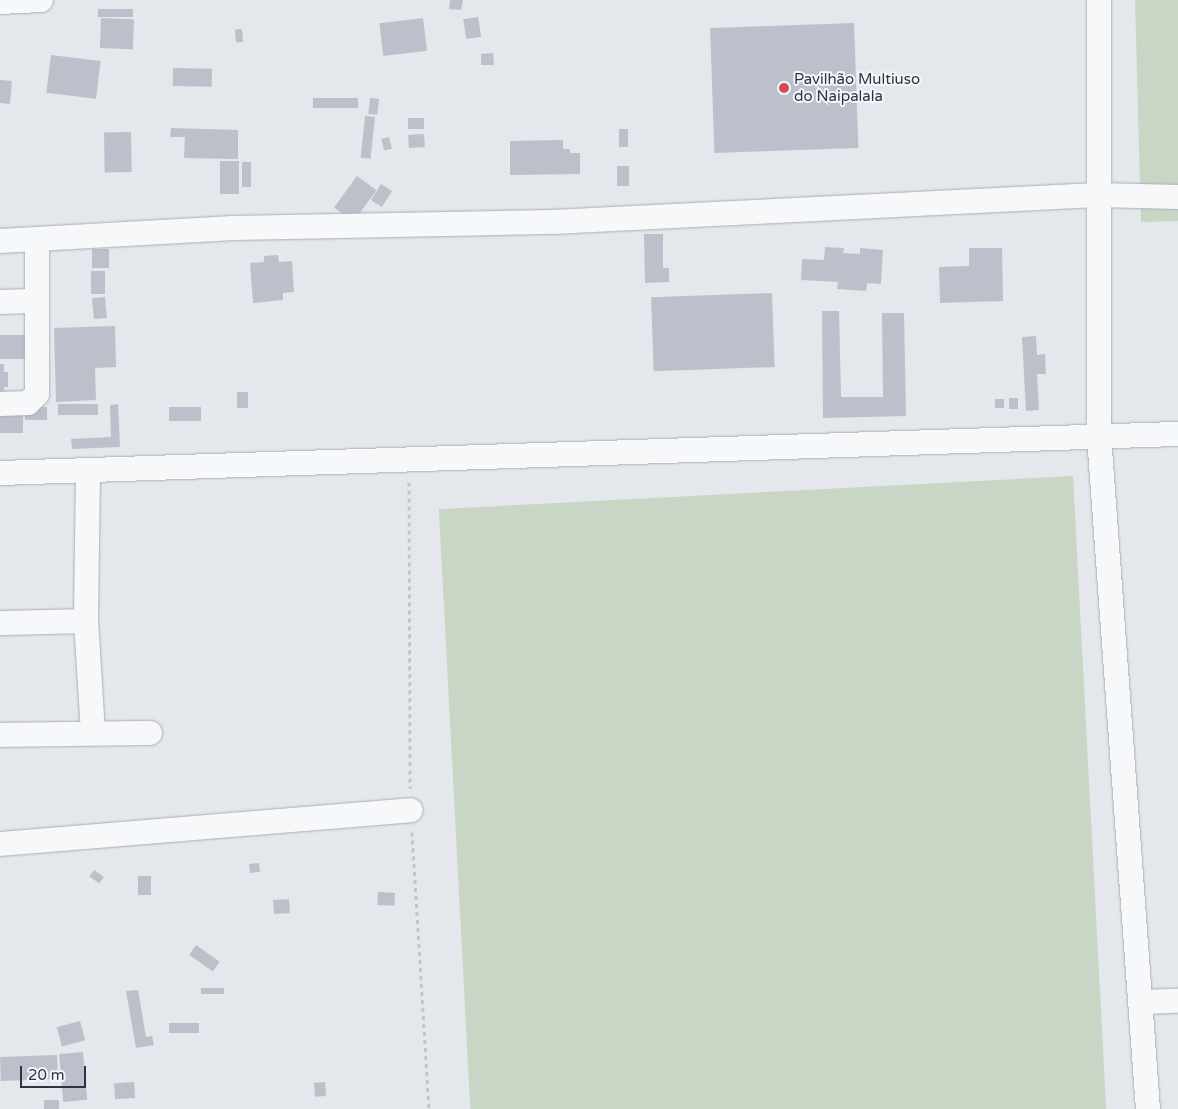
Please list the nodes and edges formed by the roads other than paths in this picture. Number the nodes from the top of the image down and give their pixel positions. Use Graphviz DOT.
graph roads {
  1 [pos="41,0"];
  2 [pos="1099,0"];
  3 [pos="0,2"];
  4 [pos="1098,195"];
  5 [pos="1178,197"];
  6 [pos="0,241"];
  7 [pos="37,241"];
  8 [pos="36,301"];
  9 [pos="0,302"];
  10 [pos="0,404"];
  11 [pos="1178,434"];
  12 [pos="1099,436"];
  13 [pos="0,473"];
  14 [pos="88,473"];
  15 [pos="86,621"];
  16 [pos="0,623"];
  17 [pos="93,732"];
  18 [pos="150,733"];
  19 [pos="0,734"];
  20 [pos="411,810"];
  21 [pos="0,844"];
  22 [pos="1178,1001"];
  23 [pos="1140,1002"];
  24 [pos="1148,1109"];
  1 -- 3 [label="street"];
  2 -- 4 [label="street"];
  4 -- 5 [label="street"];
  4 -- 7 [label="street"];
  4 -- 12 [label="street"];
  6 -- 7 [label="street"];
  7 -- 8 [label="street"];
  8 -- 9 [label="street"];
  8 -- 10 [label="street"];
  11 -- 12 [label="street"];
  12 -- 14 [label="street"];
  12 -- 23 [label="street"];
  13 -- 14 [label="street"];
  14 -- 15 [label="street"];
  15 -- 16 [label="street"];
  15 -- 17 [label="street"];
  17 -- 18 [label="street"];
  17 -- 19 [label="street"];
  20 -- 21 [label="street"];
  22 -- 23 [label="street"];
  23 -- 24 [label="street"];
}
